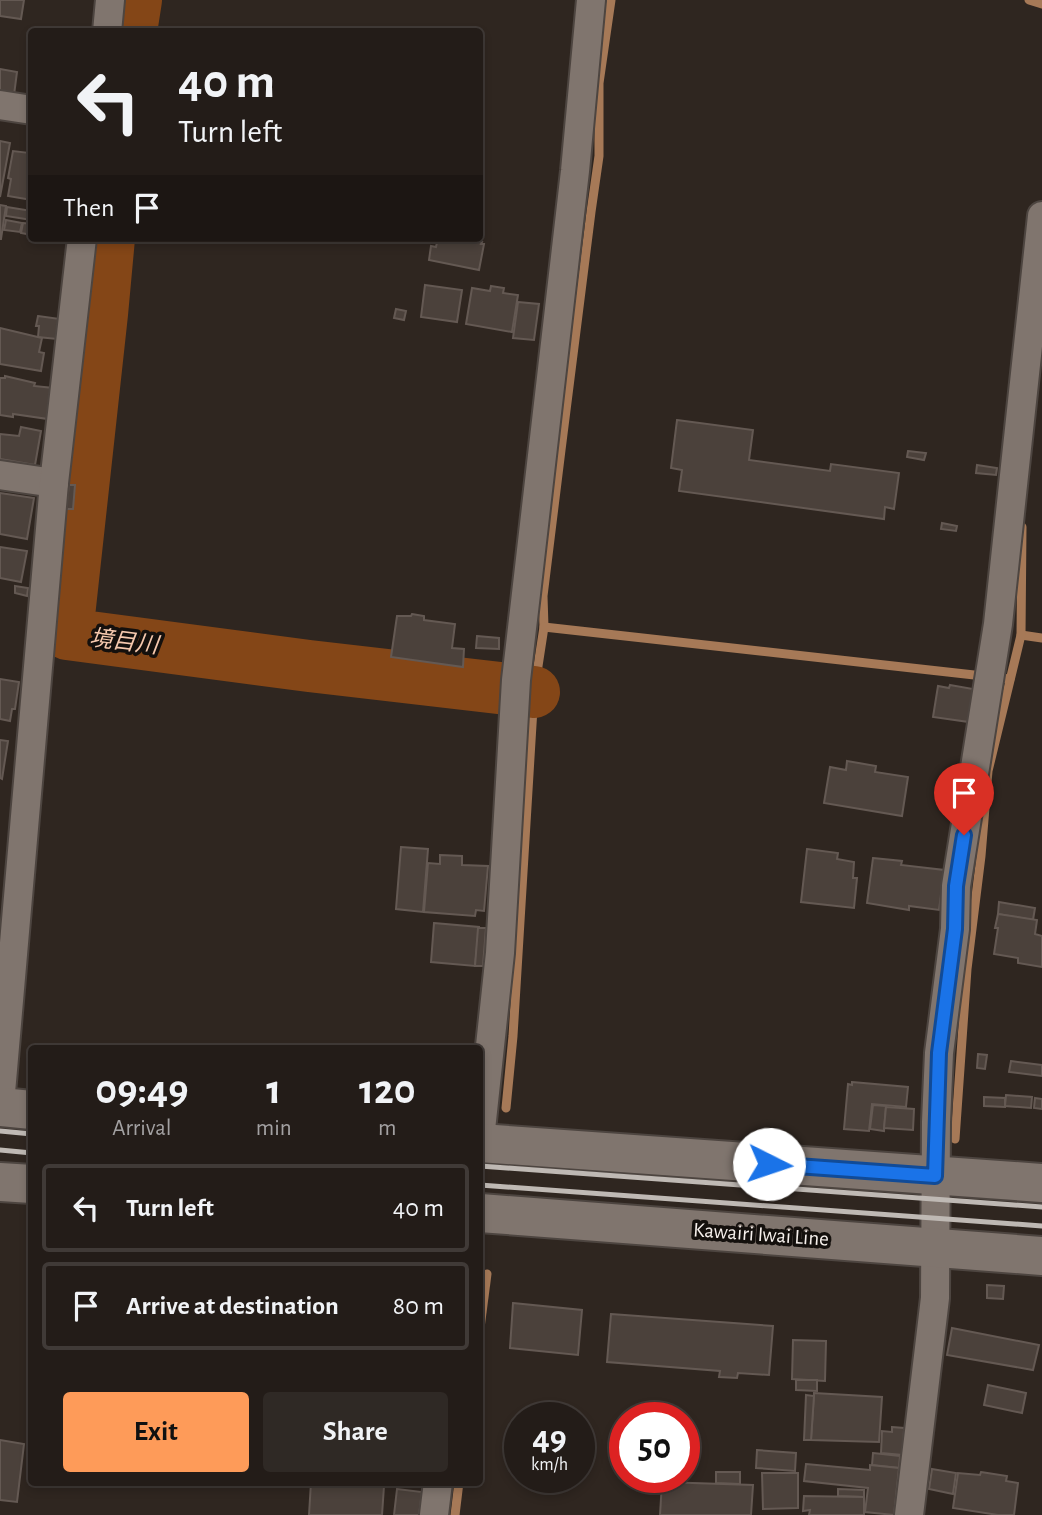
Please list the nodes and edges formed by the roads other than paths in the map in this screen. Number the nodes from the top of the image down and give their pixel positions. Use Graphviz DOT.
graph roads {
  1 [pos="110,0"];
  2 [pos="591,0"];
  3 [pos="107,28"];
  4 [pos="0,105"];
  5 [pos="28,109"];
  6 [pos="1042,216"];
  7 [pos="82,242"];
  8 [pos="1033,382"];
  9 [pos="0,475"];
  10 [pos="54,483"];
  11 [pos="11,854"];
  12 [pos="0,1106"];
  13 [pos="28,1110"];
  14 [pos="483,1113"];
  15 [pos="483,1141"];
  16 [pos="935,1176"];
  17 [pos="0,1182"];
  18 [pos="1042,1183"];
  19 [pos="28,1184"];
  20 [pos="483,1213"];
  21 [pos="935,1248"];
  22 [pos="1042,1256"];
  23 [pos="438,1486"];
  24 [pos="435,1515"];
  25 [pos="909,1515"];
  1 -- 3 [label="street"];
  2 -- 14 [label="street"];
  4 -- 5 [label="street"];
  6 -- 8 [label="street"];
  7 -- 10 [label="street"];
  8 -- 16 [label="street"];
  9 -- 10 [label="street"];
  10 -- 11 [label="street"];
  11 -- 12 [label="street"];
  12 -- 13 [label="main road"];
  15 -- 16 [label="main road"];
  16 -- 18 [label="main road"];
  16 -- 21 [label="street"];
  17 -- 19 [label="main road"];
  20 -- 21 [label="main road, Kawairi Iwai Line"];
  21 -- 22 [label="main road, Kawairi Iwai Line"];
  21 -- 25 [label="street"];
  23 -- 24 [label="street"];
}
